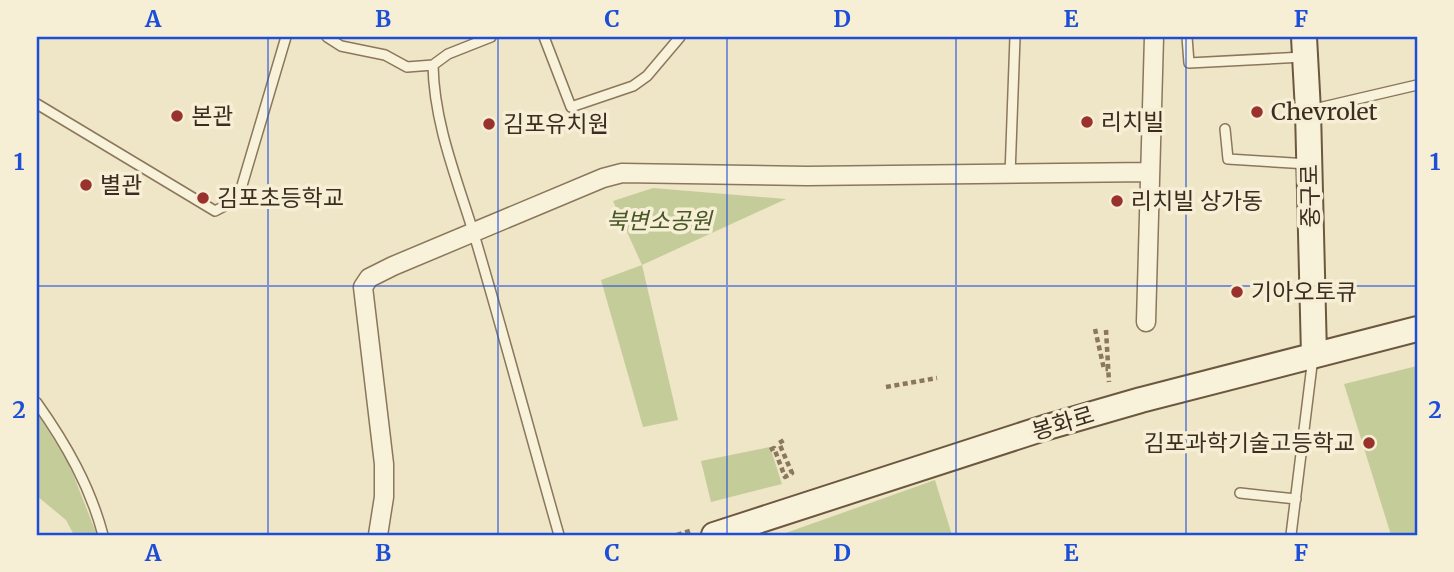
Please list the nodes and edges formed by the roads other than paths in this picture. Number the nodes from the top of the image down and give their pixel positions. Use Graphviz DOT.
graph roads {
  1 [pos="286,37"];
  2 [pos="327,37"];
  3 [pos="491,37"];
  4 [pos="544,37"];
  5 [pos="680,37"];
  6 [pos="1014,37"];
  7 [pos="1154,37"];
  8 [pos="1187,37"];
  9 [pos="1304,47"];
  10 [pos="433,65"];
  11 [pos="1417,85"];
  12 [pos="37,104"];
  13 [pos="1308,111"];
  14 [pos="1225,129"];
  15 [pos="1310,164"];
  16 [pos="1149,172"];
  17 [pos="1010,175"];
  18 [pos="473,231"];
  19 [pos="1146,323"];
  20 [pos="1417,328"];
  21 [pos="1314,355"];
  22 [pos="37,403"];
  23 [pos="1240,493"];
  24 [pos="1296,499"];
  25 [pos="103,535"];
  26 [pos="378,535"];
  27 [pos="559,535"];
  28 [pos="714,535"];
  29 [pos="1291,535"];
  1 -- 12 [label="lane"];
  2 -- 10 [label="lane"];
  3 -- 10 [label="lane"];
  4 -- 5 [label="lane"];
  6 -- 17 [label="lane"];
  7 -- 16 [label="street"];
  8 -- 9 [label="lane"];
  9 -- 13 [label="street, 중구로"];
  10 -- 18 [label="lane"];
  11 -- 13 [label="lane"];
  13 -- 15 [label="street, 중구로"];
  14 -- 15 [label="lane"];
  15 -- 21 [label="street, 중구로"];
  16 -- 17 [label="street"];
  16 -- 19 [label="street"];
  17 -- 18 [label="street"];
  18 -- 26 [label="street"];
  18 -- 27 [label="lane"];
  20 -- 21 [label="street, 봉화로"];
  21 -- 24 [label="lane"];
  21 -- 28 [label="street, 봉화로"];
  22 -- 25 [label="lane"];
  23 -- 24 [label="lane"];
  24 -- 29 [label="lane"];
}
